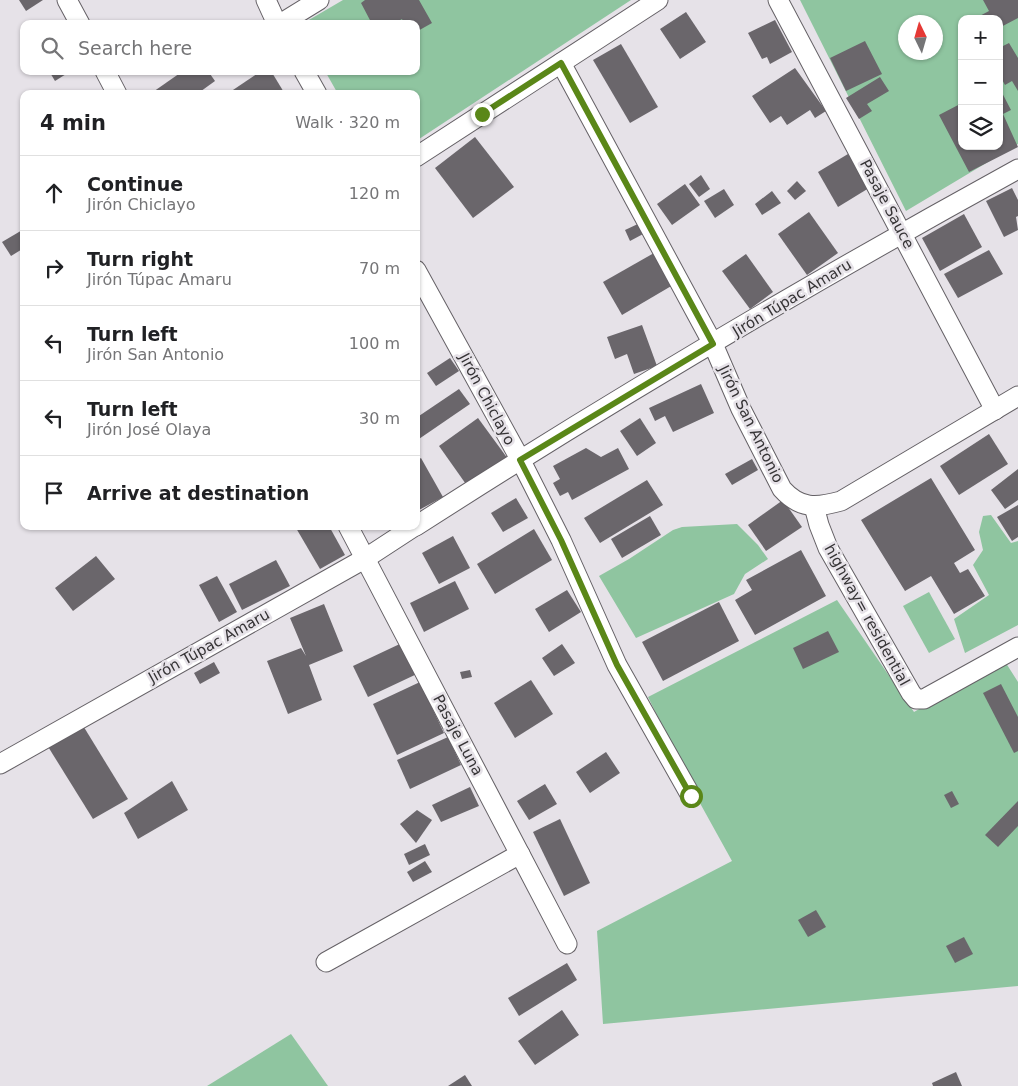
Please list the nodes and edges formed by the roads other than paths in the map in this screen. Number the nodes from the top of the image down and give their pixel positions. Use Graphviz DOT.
graph roads {
  1 [pos="67,0"];
  2 [pos="266,0"];
  3 [pos="319,0"];
  4 [pos="658,0"];
  5 [pos="778,0"];
  6 [pos="78,20"];
  7 [pos="277,20"];
  8 [pos="286,20"];
  9 [pos="561,63"];
  10 [pos="107,75"];
  11 [pos="306,75"];
  12 [pos="115,90"];
  13 [pos="315,90"];
  14 [pos="420,154"];
  15 [pos="1018,170"];
  16 [pos="902,233"];
  17 [pos="420,277"];
  18 [pos="713,344"];
  19 [pos="1018,396"];
  20 [pos="995,410"];
  21 [pos="520,460"];
  22 [pos="814,506"];
  23 [pos="420,523"];
  24 [pos="350,530"];
  25 [pos="410,530"];
  26 [pos="366,558"];
  27 [pos="1018,647"];
  28 [pos="0,764"];
  29 [pos="691,796"];
  30 [pos="520,854"];
  31 [pos="567,944"];
  32 [pos="326,962"];
  1 -- 6 [label="street"];
  2 -- 7 [label="street"];
  3 -- 8 [label="street"];
  4 -- 9 [label="street"];
  5 -- 16 [label="street, Pasaje Sauce"];
  9 -- 14 [label="street"];
  9 -- 18 [label="street, Jirón San Antonio"];
  10 -- 12 [label="street"];
  11 -- 13 [label="street"];
  15 -- 16 [label="street, Jirón Túpac Amaru"];
  16 -- 18 [label="street, Jirón Túpac Amaru"];
  16 -- 20 [label="street, Pasaje Sauce"];
  17 -- 21 [label="street, Jirón Chiclayo"];
  18 -- 21 [label="street, Jirón Túpac Amaru"];
  18 -- 22 [label="street, Jirón San Antonio"];
  19 -- 20 [label="street"];
  20 -- 22 [label="street"];
  21 -- 23 [label="street, Jirón Túpac Amaru"];
  21 -- 29 [label="street, Jirón Chiclayo"];
  22 -- 27 [label="street, highway= residential"];
  24 -- 26 [label="street, Pasaje Luna"];
  25 -- 26 [label="street, Jirón Túpac Amaru"];
  26 -- 28 [label="street, Jirón Túpac Amaru"];
  26 -- 30 [label="street, Pasaje Luna"];
  30 -- 31 [label="street, Pasaje Luna"];
  30 -- 32 [label="street"];
}
